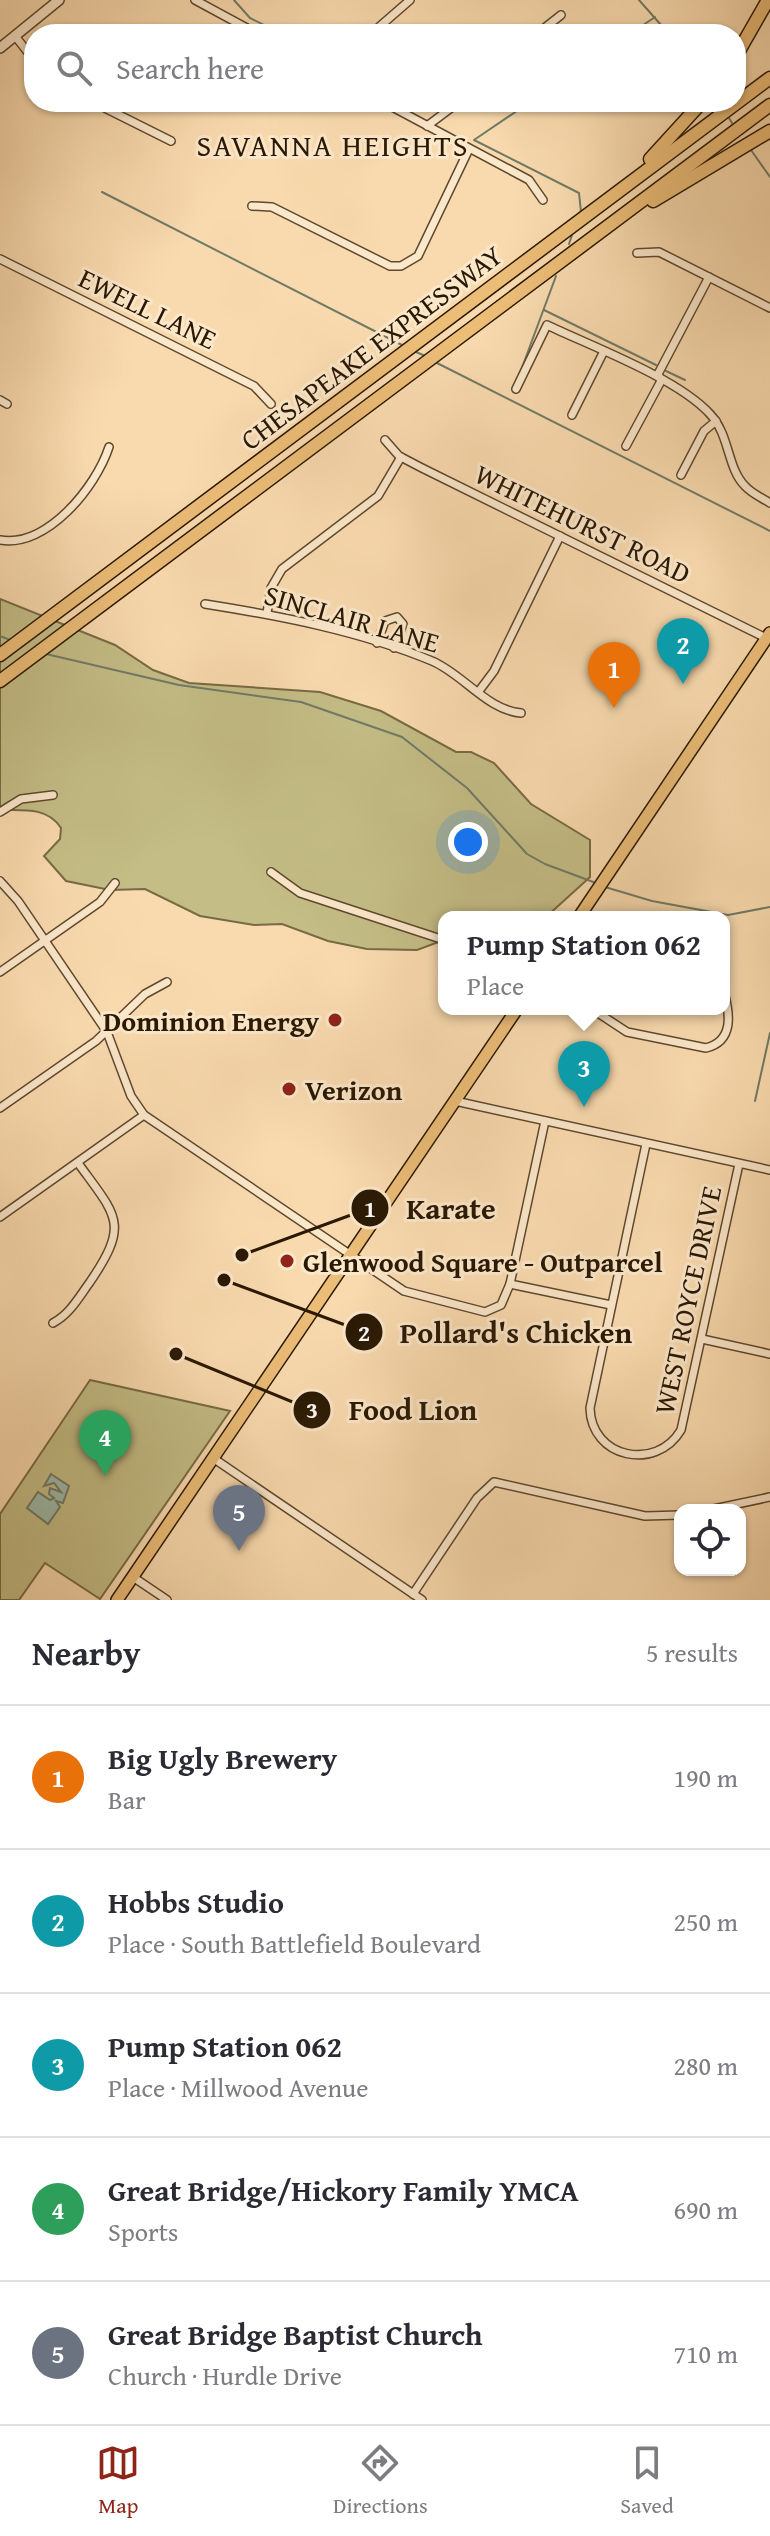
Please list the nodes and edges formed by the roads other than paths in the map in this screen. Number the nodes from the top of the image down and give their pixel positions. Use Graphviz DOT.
graph roads {
  1 [pos="59,0"];
  2 [pos="195,0"];
  3 [pos="410,0"];
  4 [pos="768,0"];
  5 [pos="561,15"];
  6 [pos="30,24"];
  7 [pos="239,24"];
  8 [pos="382,24"];
  9 [pos="550,24"];
  10 [pos="24,29"];
  11 [pos="15,36"];
  12 [pos="746,38"];
  13 [pos="24,47"];
  14 [pos="0,48"];
  15 [pos="770,78"];
  16 [pos="746,96"];
  17 [pos="770,105"];
  18 [pos="113,112"];
  19 [pos="401,112"];
  20 [pos="446,112"];
  21 [pos="693,112"];
  22 [pos="725,112"];
  23 [pos="427,126"];
  24 [pos="770,131"];
  25 [pos="171,141"];
  26 [pos="469,149"];
  27 [pos="543,200"];
  28 [pos="252,206"];
  29 [pos="588,215"];
  30 [pos="573,252"];
  31 [pos="637,253"];
  32 [pos="0,259"];
  33 [pos="709,277"];
  34 [pos="770,308"];
  35 [pos="603,353"];
  36 [pos="661,381"];
  37 [pos="516,389"];
  38 [pos="271,404"];
  39 [pos="572,415"];
  40 [pos="716,421"];
  41 [pos="385,440"];
  42 [pos="626,446"];
  43 [pos="109,447"];
  44 [pos="401,457"];
  45 [pos="681,475"];
  46 [pos="770,503"];
  47 [pos="560,536"];
  48 [pos="0,540"];
  49 [pos="205,604"];
  50 [pos="267,613"];
  51 [pos="768,636"];
  52 [pos="377,643"];
  53 [pos="394,648"];
  54 [pos="0,655"];
  55 [pos="0,681"];
  56 [pos="479,691"];
  57 [pos="521,713"];
  58 [pos="53,795"];
  59 [pos="0,812"];
  60 [pos="271,872"];
  61 [pos="0,881"];
  62 [pos="115,883"];
  63 [pos="583,911"];
  64 [pos="438,938"];
  65 [pos="45,940"];
  66 [pos="0,972"];
  67 [pos="167,982"];
  68 [pos="513,1015"];
  69 [pos="606,1015"];
  70 [pos="729,1015"];
  71 [pos="107,1032"];
  72 [pos="455,1101"];
  73 [pos="0,1108"];
  74 [pos="144,1115"];
  75 [pos="545,1121"];
  76 [pos="646,1144"];
  77 [pos="78,1163"];
  78 [pos="739,1164"];
  79 [pos="770,1170"];
  80 [pos="0,1217"];
  81 [pos="349,1256"];
  82 [pos="510,1284"];
  83 [pos="611,1305"];
  84 [pos="53,1323"];
  85 [pos="702,1339"];
  86 [pos="770,1354"];
  87 [pos="213,1458"];
  88 [pos="770,1497"];
  89 [pos="737,1504"];
  90 [pos="674,1515"];
  91 [pos="133,1577"];
  92 [pos="413,1594"];
  93 [pos="117,1600"];
  94 [pos="167,1600"];
  95 [pos="422,1600"];
  1 -- 6 [label="street"];
  2 -- 7 [label="street"];
  3 -- 8 [label="street"];
  4 -- 12 [label="highway"];
  5 -- 9 [label="street"];
  10 -- 11 [label="street"];
  11 -- 13 [label="street"];
  11 -- 14 [label="street"];
  15 -- 16 [label="highway, CHESAPEAKE EXPRESSWAY"];
  17 -- 30 [label="highway, CHESAPEAKE EXPRESSWAY"];
  18 -- 25 [label="street"];
  19 -- 23 [label="street"];
  20 -- 23 [label="street"];
  21 -- 29 [label="highway"];
  22 -- 29 [label="highway, CHESAPEAKE EXPRESSWAY"];
  23 -- 26 [label="street"];
  24 -- 30 [label="highway"];
  26 -- 27 [label="street"];
  26 -- 28 [label="street"];
  29 -- 54 [label="highway, CHESAPEAKE EXPRESSWAY"];
  30 -- 55 [label="highway, CHESAPEAKE EXPRESSWAY"];
  31 -- 33 [label="street"];
  32 -- 38 [label="street, EWELL LANE"];
  33 -- 34 [label="street"];
  33 -- 36 [label="street"];
  35 -- 36 [label="street"];
  35 -- 37 [label="street"];
  35 -- 39 [label="street"];
  36 -- 40 [label="street"];
  36 -- 42 [label="street"];
  40 -- 45 [label="street"];
  40 -- 46 [label="street"];
  41 -- 44 [label="street, WHITEHURST ROAD"];
  43 -- 48 [label="street"];
  44 -- 47 [label="street, WHITEHURST ROAD"];
  44 -- 50 [label="street"];
  47 -- 51 [label="street, WHITEHURST ROAD"];
  47 -- 56 [label="street"];
  49 -- 50 [label="street, SINCLAIR LANE"];
  50 -- 52 [label="street, SINCLAIR LANE"];
  51 -- 63 [label="main road"];
  52 -- 53 [label="street, SINCLAIR LANE"];
  52 -- 53 [label="street"];
  53 -- 56 [label="street, SINCLAIR LANE"];
  56 -- 57 [label="street, SINCLAIR LANE"];
  58 -- 59 [label="street"];
  60 -- 64 [label="street"];
  61 -- 65 [label="street"];
  62 -- 65 [label="street"];
  65 -- 66 [label="street"];
  65 -- 71 [label="street"];
  67 -- 71 [label="street"];
  68 -- 72 [label="main road"];
  69 -- 70 [label="street"];
  71 -- 73 [label="street"];
  71 -- 74 [label="street"];
  72 -- 75 [label="street"];
  72 -- 81 [label="main road"];
  74 -- 77 [label="street"];
  74 -- 81 [label="street"];
  75 -- 76 [label="street"];
  75 -- 82 [label="street"];
  76 -- 78 [label="street"];
  76 -- 83 [label="street"];
  77 -- 80 [label="street"];
  77 -- 84 [label="street"];
  78 -- 79 [label="street"];
  78 -- 85 [label="street, WEST ROYCE DRIVE"];
  81 -- 82 [label="street"];
  81 -- 87 [label="main road"];
  82 -- 83 [label="street"];
  83 -- 85 [label="street, WEST ROYCE DRIVE"];
  85 -- 86 [label="street"];
  87 -- 91 [label="main road"];
  87 -- 92 [label="street"];
  88 -- 89 [label="street"];
  90 -- 92 [label="street"];
  91 -- 93 [label="main road"];
  91 -- 94 [label="street"];
  92 -- 95 [label="street"];
}
